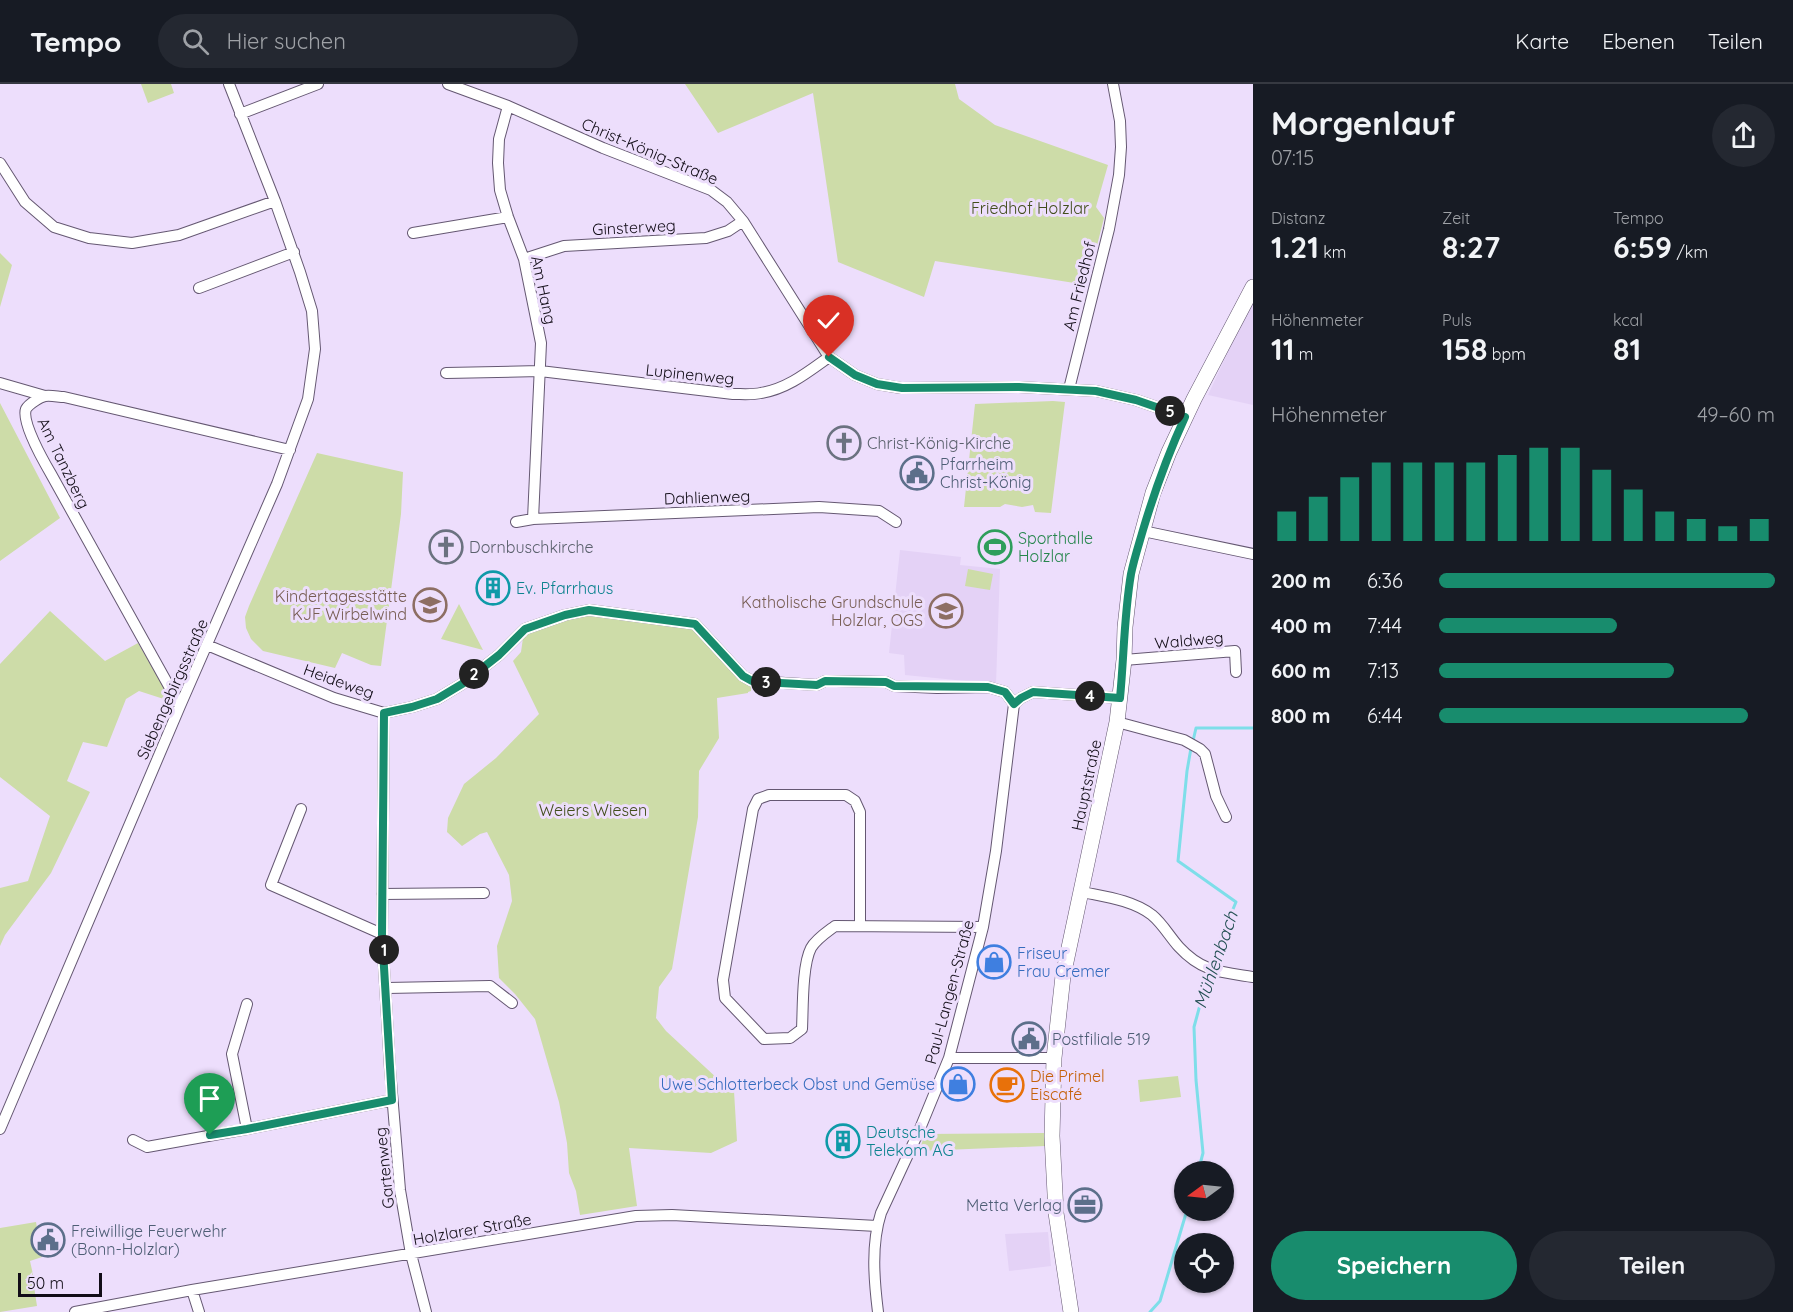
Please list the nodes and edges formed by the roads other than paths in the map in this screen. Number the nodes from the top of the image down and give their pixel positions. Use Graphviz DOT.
graph roads {
  1 [pos="229,84"];
  2 [pos="318,84"];
  3 [pos="448,84"];
  4 [pos="1113,84"];
  5 [pos="508,106"];
  6 [pos="240,114"];
  7 [pos="0,163"];
  8 [pos="275,201"];
  9 [pos="508,217"];
  10 [pos="743,221"];
  11 [pos="413,233"];
  12 [pos="294,252"];
  13 [pos="524,259"];
  14 [pos="1253,287"];
  15 [pos="199,288"];
  16 [pos="829,357"];
  17 [pos="540,371"];
  18 [pos="446,373"];
  19 [pos="0,383"];
  20 [pos="1070,389"];
  21 [pos="45,396"];
  22 [pos="1185,417"];
  23 [pos="291,450"];
  24 [pos="532,519"];
  25 [pos="516,522"];
  26 [pos="896,522"];
  27 [pos="1143,531"];
  28 [pos="1253,554"];
  29 [pos="207,645"];
  30 [pos="1124,660"];
  31 [pos="1236,672"];
  32 [pos="1120,698"];
  33 [pos="1014,704"];
  34 [pos="180,706"];
  35 [pos="384,713"];
  36 [pos="1117,722"];
  37 [pos="301,809"];
  38 [pos="1226,817"];
  39 [pos="1082,892"];
  40 [pos="484,893"];
  41 [pos="382,894"];
  42 [pos="860,925"];
  43 [pos="983,927"];
  44 [pos="382,934"];
  45 [pos="1253,977"];
  46 [pos="387,988"];
  47 [pos="512,1003"];
  48 [pos="247,1004"];
  49 [pos="949,1058"];
  50 [pos="1054,1058"];
  51 [pos="392,1100"];
  52 [pos="0,1129"];
  53 [pos="247,1129"];
  54 [pos="133,1140"];
  55 [pos="877,1226"];
  56 [pos="411,1254"];
  57 [pos="192,1290"];
  58 [pos="75,1312"];
  59 [pos="199,1312"];
  60 [pos="426,1312"];
  61 [pos="878,1312"];
  62 [pos="1071,1312"];
  1 -- 6 [label="street, Siebengebirgsstraße"];
  2 -- 6 [label="street"];
  3 -- 5 [label="street, Christ-König-Straße"];
  4 -- 20 [label="street, Am Friedhof"];
  5 -- 9 [label="street, Am Hang"];
  5 -- 10 [label="street, Christ-König-Straße"];
  6 -- 8 [label="street, Siebengebirgsstraße"];
  7 -- 8 [label="street"];
  8 -- 12 [label="street, Siebengebirgsstraße"];
  9 -- 11 [label="street"];
  9 -- 13 [label="street, Am Hang"];
  10 -- 13 [label="street, Ginsterweg"];
  10 -- 16 [label="street, Christ-König-Straße"];
  12 -- 15 [label="street"];
  12 -- 23 [label="street, Siebengebirgsstraße"];
  13 -- 17 [label="street, Am Hang"];
  14 -- 22 [label="main road, Hauptstraße"];
  16 -- 17 [label="street, Lupinenweg"];
  16 -- 20 [label="street, Christ-König-Straße"];
  17 -- 18 [label="street"];
  17 -- 24 [label="street, Am Hang"];
  19 -- 21 [label="street"];
  20 -- 22 [label="street, Christ-König-Straße"];
  21 -- 23 [label="street, Am Tanzberg"];
  21 -- 34 [label="street, Am Tanzberg"];
  22 -- 27 [label="main road, Hauptstraße"];
  23 -- 29 [label="street, Siebengebirgsstraße"];
  24 -- 25 [label="street, Dahlienweg"];
  24 -- 26 [label="street, Dahlienweg"];
  27 -- 28 [label="street"];
  27 -- 30 [label="main road, Hauptstraße"];
  29 -- 34 [label="street, Siebengebirgsstraße"];
  29 -- 35 [label="street, Heideweg"];
  30 -- 31 [label="street, Waldweg"];
  30 -- 32 [label="main road, Hauptstraße"];
  32 -- 33 [label="street"];
  32 -- 36 [label="main road, Hauptstraße"];
  33 -- 35 [label="street, Heideweg"];
  33 -- 43 [label="street, Paul-Langen-Straße"];
  34 -- 52 [label="street, Siebengebirgsstraße"];
  35 -- 41 [label="street, Gartenweg"];
  36 -- 38 [label="street"];
  36 -- 39 [label="main road, Hauptstraße"];
  37 -- 44 [label="street"];
  39 -- 45 [label="street"];
  39 -- 50 [label="main road, Hauptstraße"];
  40 -- 41 [label="street"];
  41 -- 44 [label="street, Gartenweg"];
  42 -- 42 [label="street"];
  42 -- 43 [label="street"];
  43 -- 49 [label="street, Paul-Langen-Straße"];
  44 -- 46 [label="street, Gartenweg"];
  46 -- 47 [label="street"];
  46 -- 51 [label="street, Gartenweg"];
  48 -- 53 [label="street"];
  49 -- 50 [label="street"];
  49 -- 55 [label="street, Paul-Langen-Straße"];
  50 -- 62 [label="main road, Hauptstraße"];
  51 -- 53 [label="street"];
  51 -- 56 [label="street, Gartenweg"];
  53 -- 54 [label="street"];
  55 -- 56 [label="street, Holzlarer Straße"];
  55 -- 61 [label="street, Paul-Langen-Straße"];
  56 -- 57 [label="street, Holzlarer Straße"];
  56 -- 60 [label="street, Gartenweg"];
  57 -- 58 [label="street, Holzlarer Straße"];
  57 -- 59 [label="street"];
}
